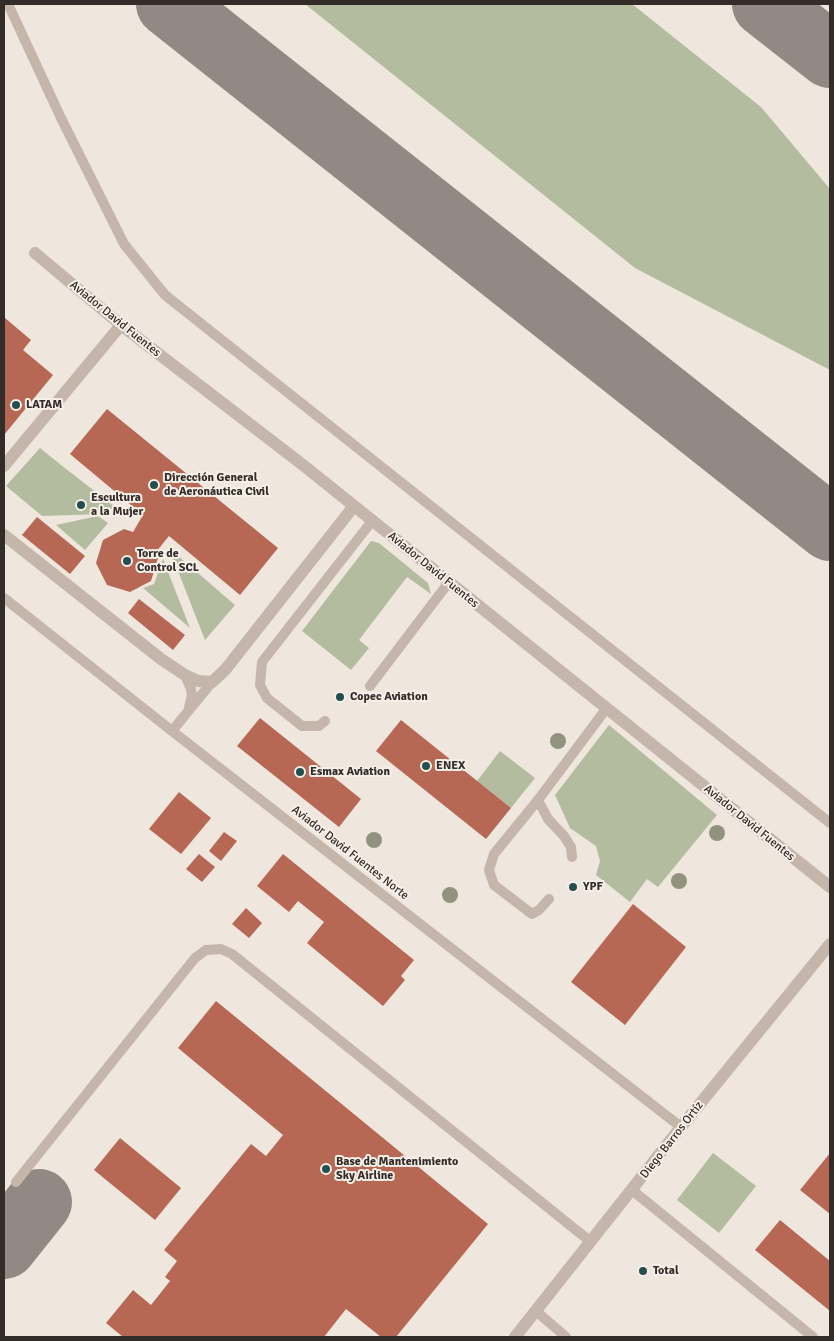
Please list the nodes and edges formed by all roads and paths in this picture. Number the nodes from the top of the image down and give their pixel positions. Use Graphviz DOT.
graph roads {
  1 [pos="8,4"];
  2 [pos="35,253"];
  3 [pos="121,325"];
  4 [pos="4,466"];
  5 [pos="354,506"];
  6 [pos="372,521"];
  7 [pos="4,535"];
  8 [pos="449,582"];
  9 [pos="4,598"];
  10 [pos="185,675"];
  11 [pos="212,682"];
  12 [pos="370,686"];
  13 [pos="606,709"];
  14 [pos="185,714"];
  15 [pos="324,721"];
  16 [pos="172,731"];
  17 [pos="538,800"];
  18 [pos="830,823"];
  19 [pos="572,857"];
  20 [pos="830,887"];
  21 [pos="549,899"];
  22 [pos="830,944"];
  23 [pos="681,1127"];
  24 [pos="16,1182"];
  25 [pos="632,1190"];
  26 [pos="591,1242"];
  27 [pos="536,1311"];
  28 [pos="515,1337"];
  29 [pos="566,1337"];
  30 [pos="813,1337"];
  1 -- 18 [label="lane"];
  2 -- 3 [label="street, Aviador David Fuentes"];
  3 -- 4 [label="street"];
  3 -- 5 [label="street, Aviador David Fuentes"];
  5 -- 6 [label="street, Aviador David Fuentes"];
  5 -- 11 [label="street"];
  6 -- 8 [label="street, Aviador David Fuentes"];
  6 -- 15 [label="lane"];
  7 -- 10 [label="street"];
  8 -- 12 [label="lane"];
  8 -- 13 [label="street, Aviador David Fuentes"];
  9 -- 16 [label="lane, Aviador David Fuentes Norte"];
  10 -- 11 [label="street"];
  10 -- 14 [label="lane"];
  11 -- 14 [label="lane"];
  13 -- 17 [label="lane"];
  13 -- 20 [label="street, Aviador David Fuentes"];
  14 -- 16 [label="lane"];
  16 -- 23 [label="lane, Aviador David Fuentes Norte"];
  17 -- 19 [label="lane"];
  17 -- 21 [label="lane"];
  22 -- 23 [label="street, Diego Barros Ortíz"];
  23 -- 25 [label="street, Diego Barros Ortíz"];
  24 -- 26 [label="lane"];
  25 -- 26 [label="street, Diego Barros Ortíz"];
  25 -- 30 [label="lane"];
  26 -- 27 [label="street, Diego Barros Ortíz"];
  27 -- 28 [label="street, Diego Barros Ortíz"];
  27 -- 29 [label="lane"];
}
